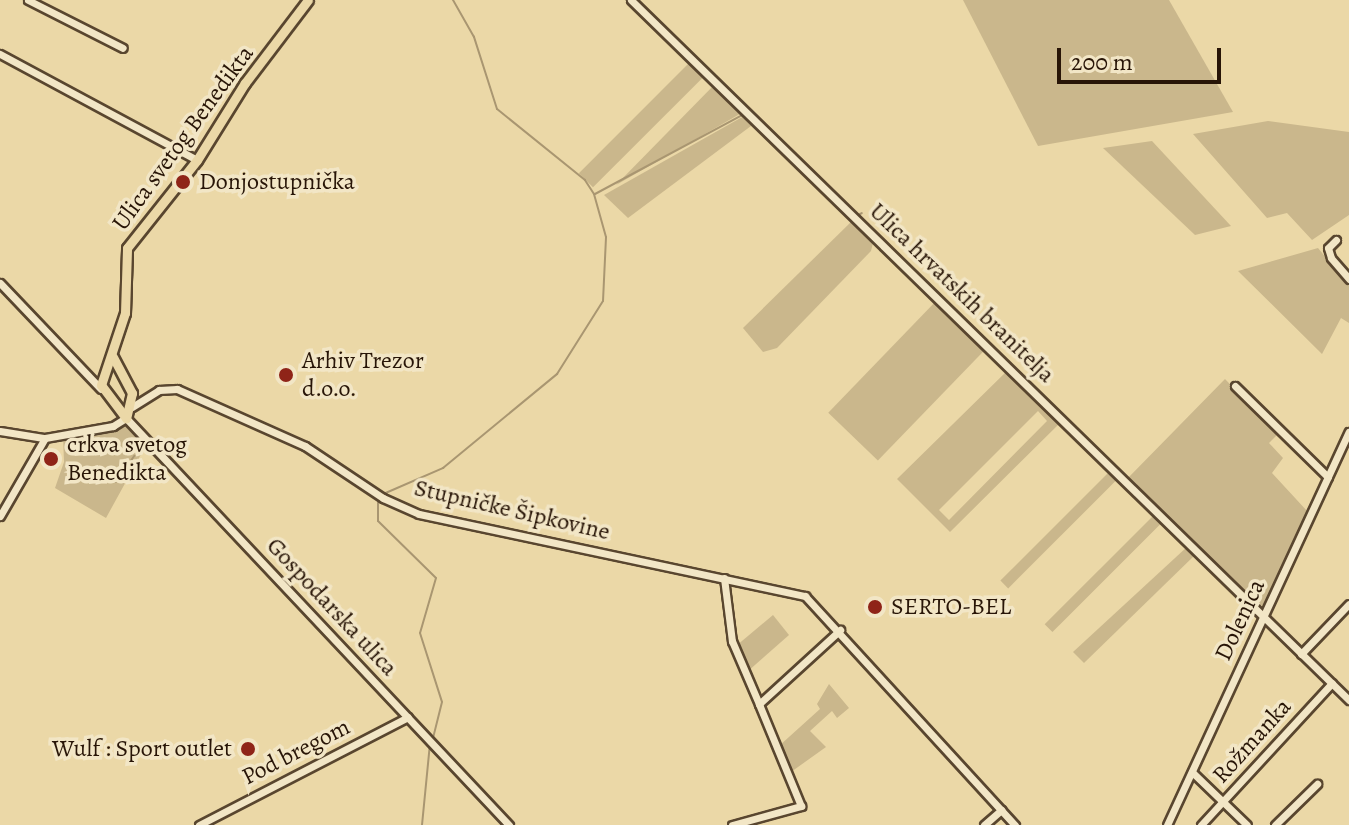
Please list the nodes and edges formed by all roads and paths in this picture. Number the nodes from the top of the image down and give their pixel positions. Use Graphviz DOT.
graph roads {
  1 [pos="28,0"];
  2 [pos="308,0"];
  3 [pos="631,0"];
  4 [pos="123,48"];
  5 [pos="0,54"];
  6 [pos="197,160"];
  7 [pos="1336,240"];
  8 [pos="1349,279"];
  9 [pos="0,283"];
  10 [pos="113,357"];
  11 [pos="1235,386"];
  12 [pos="101,389"];
  13 [pos="132,407"];
  14 [pos="126,418"];
  15 [pos="0,431"];
  16 [pos="1349,432"];
  17 [pos="20,438"];
  18 [pos="45,438"];
  19 [pos="32,459"];
  20 [pos="1328,477"];
  21 [pos="0,516"];
  22 [pos="724,578"];
  23 [pos="1349,604"];
  24 [pos="1264,616"];
  25 [pos="840,630"];
  26 [pos="1301,654"];
  27 [pos="1332,683"];
  28 [pos="1349,700"];
  29 [pos="759,704"];
  30 [pos="408,717"];
  31 [pos="1192,772"];
  32 [pos="1317,784"];
  33 [pos="1223,802"];
  34 [pos="1001,810"];
  35 [pos="201,824"];
  36 [pos="509,825"];
  37 [pos="732,825"];
  38 [pos="984,825"];
  39 [pos="1015,825"];
  40 [pos="1167,825"];
  41 [pos="1201,825"];
  42 [pos="1247,825"];
  43 [pos="1275,825"];
  1 -- 4 [label="street"];
  2 -- 6 [label="main road, Ulica svetog Benedikta"];
  3 -- 24 [label="street, Ulica hrvatskih branitelja"];
  5 -- 6 [label="street"];
  6 -- 10 [label="main road, Ulica svetog Benedikta"];
  7 -- 8 [label="street"];
  9 -- 12 [label="street"];
  10 -- 12 [label="main road, Ulica svetog Benedikta"];
  10 -- 13 [label="main road"];
  11 -- 20 [label="street"];
  12 -- 14 [label="main road"];
  13 -- 14 [label="main road"];
  13 -- 22 [label="street, Stupničke Šipkovine"];
  14 -- 18 [label="street"];
  14 -- 30 [label="street, Gospodarska ulica"];
  15 -- 17 [label="street"];
  16 -- 20 [label="street, Dolenica"];
  17 -- 18 [label="street"];
  17 -- 19 [label="street"];
  18 -- 19 [label="street"];
  19 -- 21 [label="street"];
  20 -- 24 [label="street, Dolenica"];
  22 -- 25 [label="street, Stupničke Šipkovine"];
  22 -- 29 [label="street"];
  23 -- 26 [label="street"];
  24 -- 26 [label="street"];
  24 -- 31 [label="street, Dolenica"];
  25 -- 29 [label="street"];
  25 -- 34 [label="street, Stupničke Šipkovine"];
  26 -- 27 [label="street"];
  27 -- 28 [label="street"];
  27 -- 33 [label="street, Rožmanka"];
  29 -- 37 [label="street"];
  30 -- 35 [label="street, Pod bregom"];
  30 -- 36 [label="street, Gospodarska ulica"];
  31 -- 33 [label="street"];
  31 -- 40 [label="street, Dolenica"];
  32 -- 43 [label="street"];
  33 -- 41 [label="street, Rožmanka"];
  33 -- 42 [label="street"];
  34 -- 38 [label="street"];
  34 -- 39 [label="street, Stupničke Šipkovine"];
}
